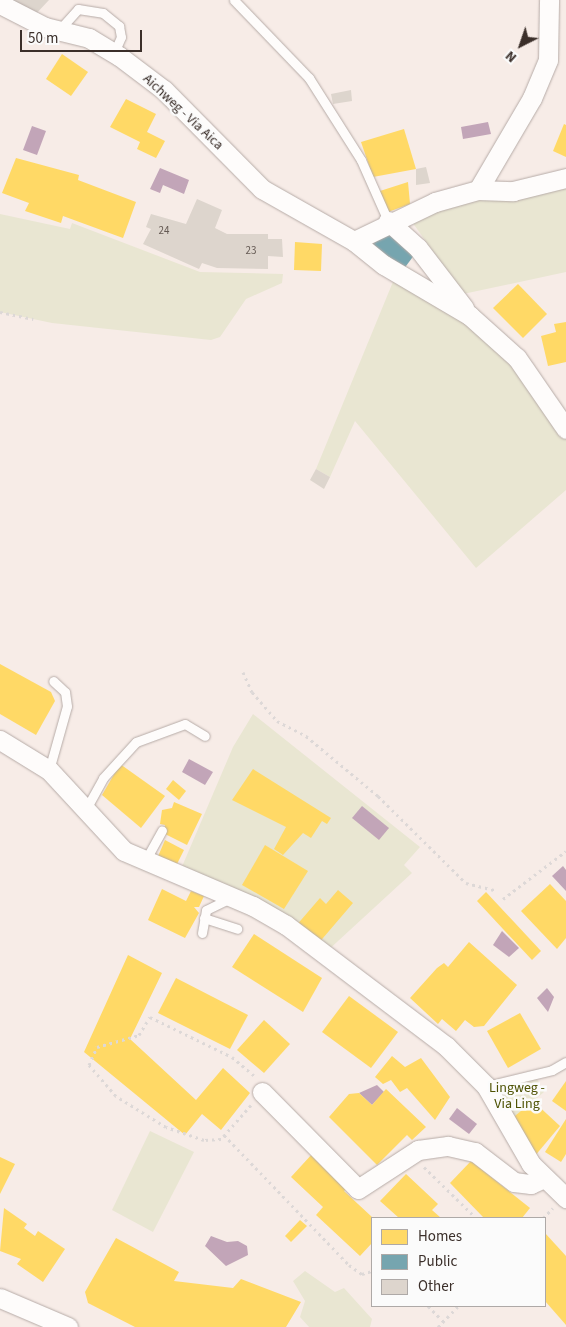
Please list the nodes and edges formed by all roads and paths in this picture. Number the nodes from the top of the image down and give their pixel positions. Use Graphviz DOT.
graph roads {
  1 [pos="234,0"];
  2 [pos="549,0"];
  3 [pos="0,4"];
  4 [pos="60,30"];
  5 [pos="114,53"];
  6 [pos="566,178"];
  7 [pos="478,190"];
  8 [pos="388,221"];
  9 [pos="354,241"];
  10 [pos="0,312"];
  11 [pos="469,315"];
  12 [pos="33,319"];
  13 [pos="566,429"];
  14 [pos="243,672"];
  15 [pos="53,681"];
  16 [pos="205,736"];
  17 [pos="0,740"];
  18 [pos="50,770"];
  19 [pos="86,809"];
  20 [pos="162,830"];
  21 [pos="566,851"];
  22 [pos="143,863"];
  23 [pos="494,890"];
  24 [pos="231,898"];
  25 [pos="503,899"];
  26 [pos="204,918"];
  27 [pos="237,929"];
  28 [pos="202,933"];
  29 [pos="566,1062"];
  30 [pos="486,1086"];
  31 [pos="257,1088"];
  32 [pos="224,1135"];
  33 [pos="411,1154"];
  34 [pos="544,1178"];
  35 [pos="566,1198"];
  36 [pos="549,1212"];
  37 [pos="476,1217"];
  38 [pos="543,1217"];
  39 [pos="371,1271"];
  40 [pos="0,1298"];
  41 [pos="429,1307"];
  42 [pos="457,1307"];
  43 [pos="443,1321"];
  44 [pos="68,1327"];
  45 [pos="438,1327"];
  1 -- 8 [label="lane, Aichweg - Via Aica"];
  2 -- 7 [label="street"];
  3 -- 4 [label="street, Aichweg - Via Aica"];
  4 -- 5 [label="street, Aichweg - Via Aica"];
  4 -- 5 [label="lane"];
  5 -- 9 [label="street, Aichweg - Via Aica"];
  6 -- 7 [label="street"];
  7 -- 8 [label="street"];
  8 -- 9 [label="street"];
  8 -- 11 [label="street, Aichweg - Via Aica"];
  9 -- 11 [label="street, Aichweg - Via Aica"];
  10 -- 12 [label="path"];
  11 -- 13 [label="street, Aichweg - Via Aica"];
  14 -- 23 [label="path"];
  15 -- 18 [label="lane"];
  16 -- 19 [label="lane"];
  17 -- 18 [label="street"];
  18 -- 19 [label="street"];
  19 -- 22 [label="street"];
  20 -- 22 [label="lane"];
  21 -- 25 [label="path"];
  22 -- 24 [label="street"];
  24 -- 26 [label="lane"];
  24 -- 30 [label="street"];
  26 -- 27 [label="lane"];
  26 -- 28 [label="lane"];
  29 -- 30 [label="lane"];
  30 -- 34 [label="street"];
  31 -- 32 [label="path"];
  31 -- 32 [label="path"];
  31 -- 33 [label="street"];
  32 -- 39 [label="path"];
  33 -- 34 [label="street"];
  33 -- 37 [label="path"];
  34 -- 35 [label="street"];
  36 -- 38 [label="path"];
  40 -- 44 [label="street"];
  41 -- 43 [label="path"];
  42 -- 43 [label="path"];
  43 -- 45 [label="path"];
}
